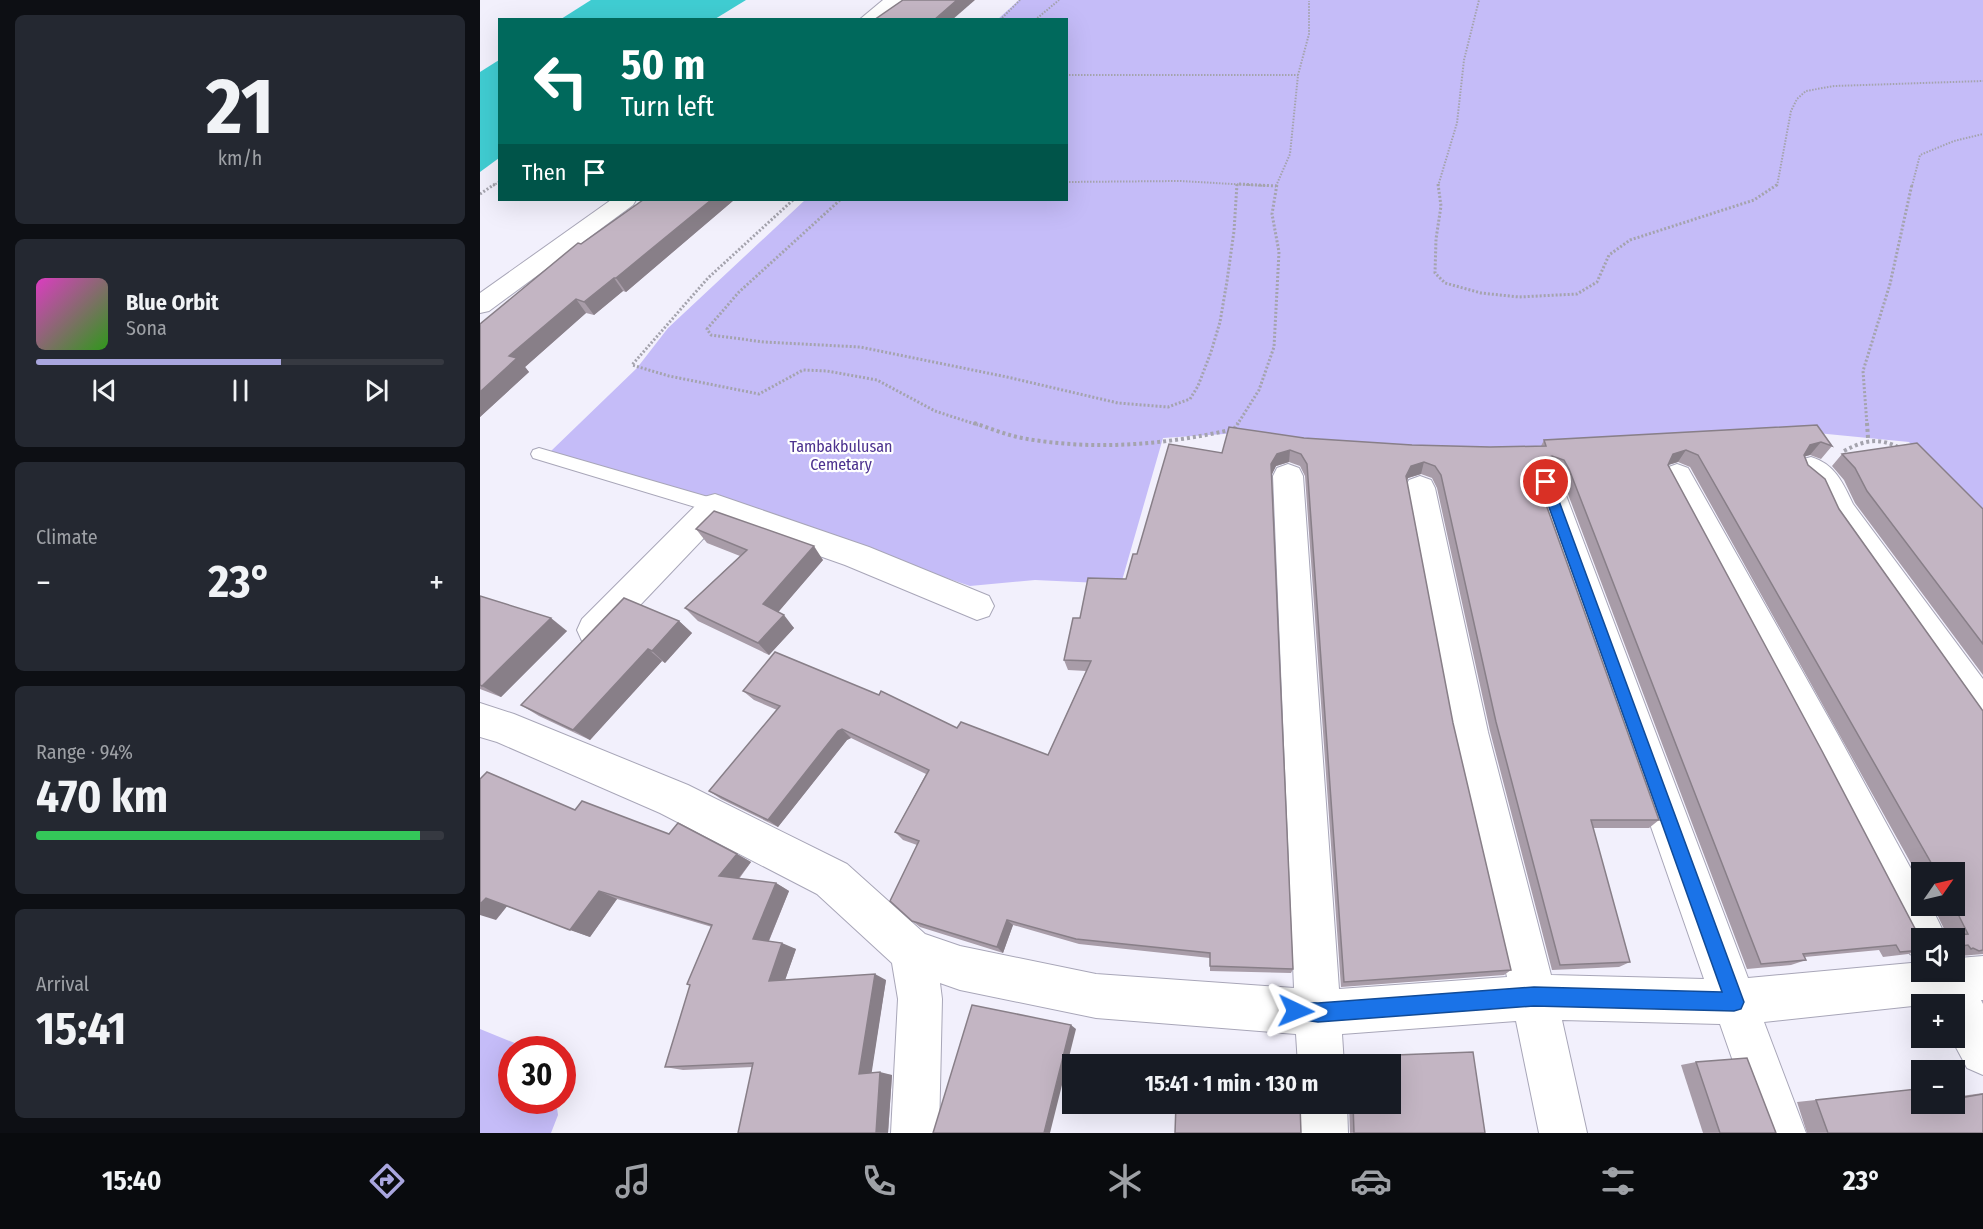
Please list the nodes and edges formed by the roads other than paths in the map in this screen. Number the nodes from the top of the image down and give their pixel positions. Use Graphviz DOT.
graph roads {
  1 [pos="894,0"];
  2 [pos="871,18"];
  3 [pos="624,201"];
  4 [pos="480,305"];
  5 [pos="539,454"];
  6 [pos="1811,468"];
  7 [pos="1288,476"];
  8 [pos="1677,476"];
  9 [pos="1546,482"];
  10 [pos="1420,488"];
  11 [pos="715,506"];
  12 [pos="977,606"];
  13 [pos="575,650"];
  14 [pos="1983,709"];
  15 [pos="502,716"];
  16 [pos="1918,928"];
  17 [pos="912,952"];
  18 [pos="1912,982"];
  19 [pos="1959,982"];
  20 [pos="1534,997"];
  21 [pos="1734,1002"];
  22 [pos="1318,1013"];
  23 [pos="1983,1052"];
  24 [pos="1320,1054"];
  25 [pos="1323,1114"];
  26 [pos="915,1133"];
  27 [pos="1324,1133"];
  28 [pos="1563,1133"];
  29 [pos="1782,1133"];
  1 -- 2 [label="street"];
  3 -- 4 [label="street"];
  5 -- 11 [label="lane"];
  6 -- 14 [label="street"];
  7 -- 22 [label="street"];
  8 -- 16 [label="street"];
  9 -- 21 [label="street"];
  10 -- 20 [label="street"];
  11 -- 12 [label="street"];
  11 -- 13 [label="street"];
  15 -- 17 [label="street"];
  17 -- 22 [label="street"];
  17 -- 26 [label="street"];
  18 -- 21 [label="street"];
  19 -- 23 [label="street"];
  20 -- 21 [label="street"];
  20 -- 22 [label="street"];
  20 -- 28 [label="street"];
  21 -- 29 [label="street"];
  22 -- 24 [label="street"];
  25 -- 27 [label="street"];
}
